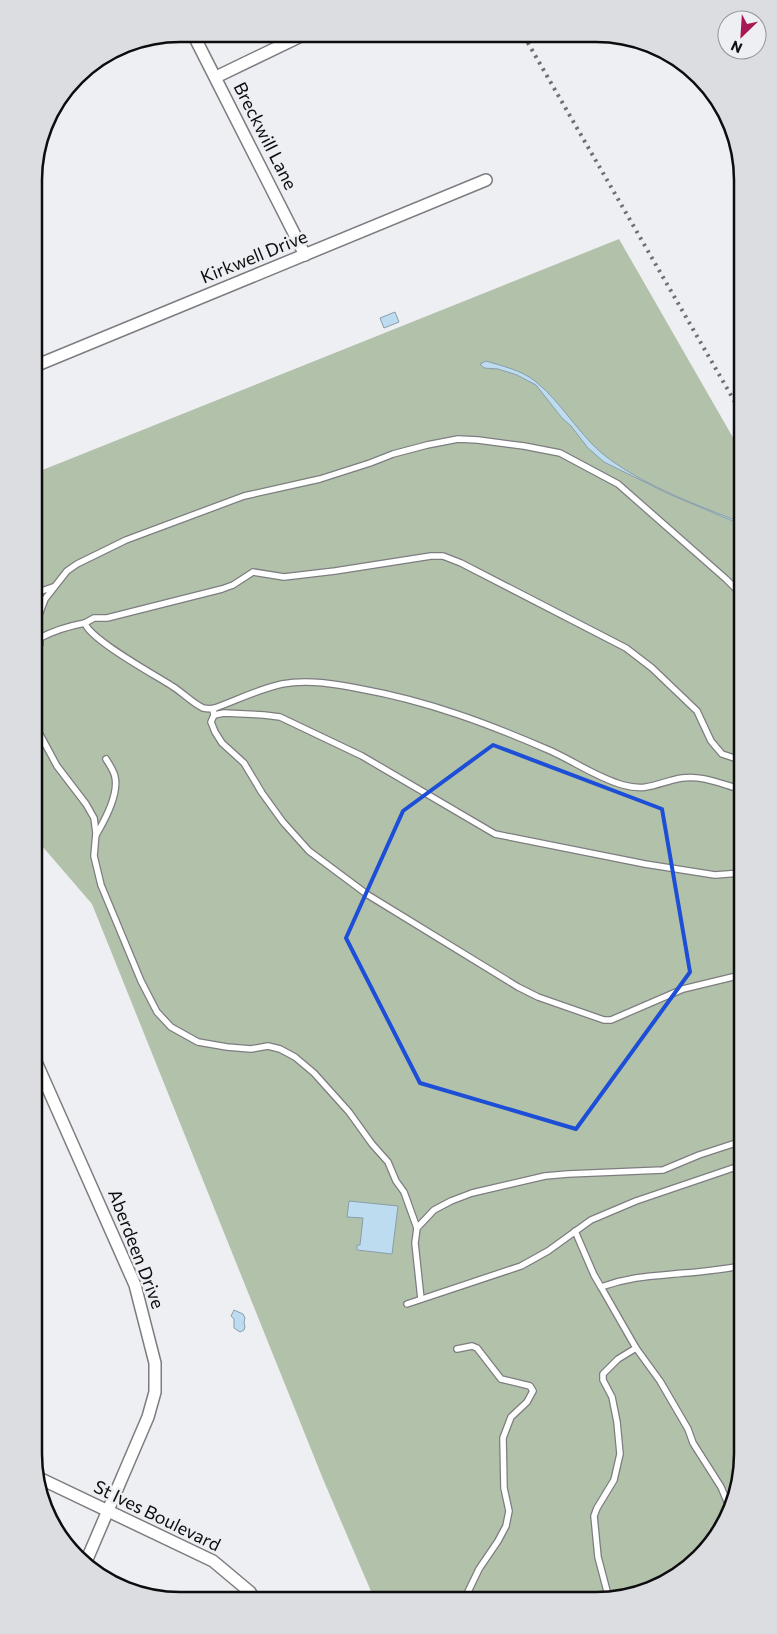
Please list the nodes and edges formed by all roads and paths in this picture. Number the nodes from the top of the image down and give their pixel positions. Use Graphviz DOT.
graph roads {
  1 [pos="198,43"];
  2 [pos="285,43"];
  3 [pos="216,77"];
  4 [pos="486,180"];
  5 [pos="305,255"];
  6 [pos="43,363"];
  7 [pos="53,587"];
  8 [pos="734,588"];
  9 [pos="43,591"];
  10 [pos="43,604"];
  11 [pos="85,623"];
  12 [pos="43,636"];
  13 [pos="215,708"];
  14 [pos="214,715"];
  15 [pos="43,740"];
  16 [pos="734,758"];
  17 [pos="106,759"];
  18 [pos="734,787"];
  19 [pos="96,835"];
  20 [pos="734,875"];
  21 [pos="734,977"];
  22 [pos="43,1077"];
  23 [pos="734,1144"];
  24 [pos="734,1168"];
  25 [pos="417,1228"];
  26 [pos="575,1231"];
  27 [pos="734,1267"];
  28 [pos="602,1287"];
  29 [pos="421,1299"];
  30 [pos="407,1304"];
  31 [pos="636,1348"];
  32 [pos="457,1349"];
  33 [pos="46,1481"];
  34 [pos="726,1500"];
  35 [pos="107,1511"];
  36 [pos="88,1556"];
  37 [pos="607,1591"];
  38 [pos="250,1592"];
  39 [pos="468,1592"];
  1 -- 3 [label="street, Breckwill Lane"];
  2 -- 3 [label="street"];
  3 -- 5 [label="street, Breckwill Lane"];
  4 -- 5 [label="street, Kirkwell Drive"];
  5 -- 6 [label="street, Kirkwell Drive"];
  7 -- 8 [label="lane"];
  7 -- 9 [label="lane"];
  7 -- 10 [label="lane"];
  11 -- 12 [label="lane"];
  11 -- 13 [label="lane"];
  11 -- 16 [label="lane"];
  13 -- 14 [label="lane"];
  13 -- 18 [label="lane"];
  14 -- 20 [label="lane"];
  14 -- 21 [label="lane"];
  15 -- 19 [label="lane"];
  17 -- 19 [label="lane"];
  19 -- 25 [label="lane"];
  22 -- 35 [label="street, Aberdeen Drive"];
  23 -- 25 [label="lane"];
  24 -- 26 [label="lane"];
  25 -- 29 [label="lane"];
  26 -- 28 [label="lane"];
  26 -- 29 [label="lane"];
  27 -- 28 [label="lane"];
  28 -- 31 [label="lane"];
  29 -- 30 [label="lane"];
  31 -- 34 [label="lane"];
  31 -- 37 [label="lane"];
  32 -- 39 [label="lane"];
  33 -- 35 [label="street, St Ives Boulevard"];
  35 -- 36 [label="street, Aberdeen Drive"];
  35 -- 38 [label="street, St Ives Boulevard"];
}
